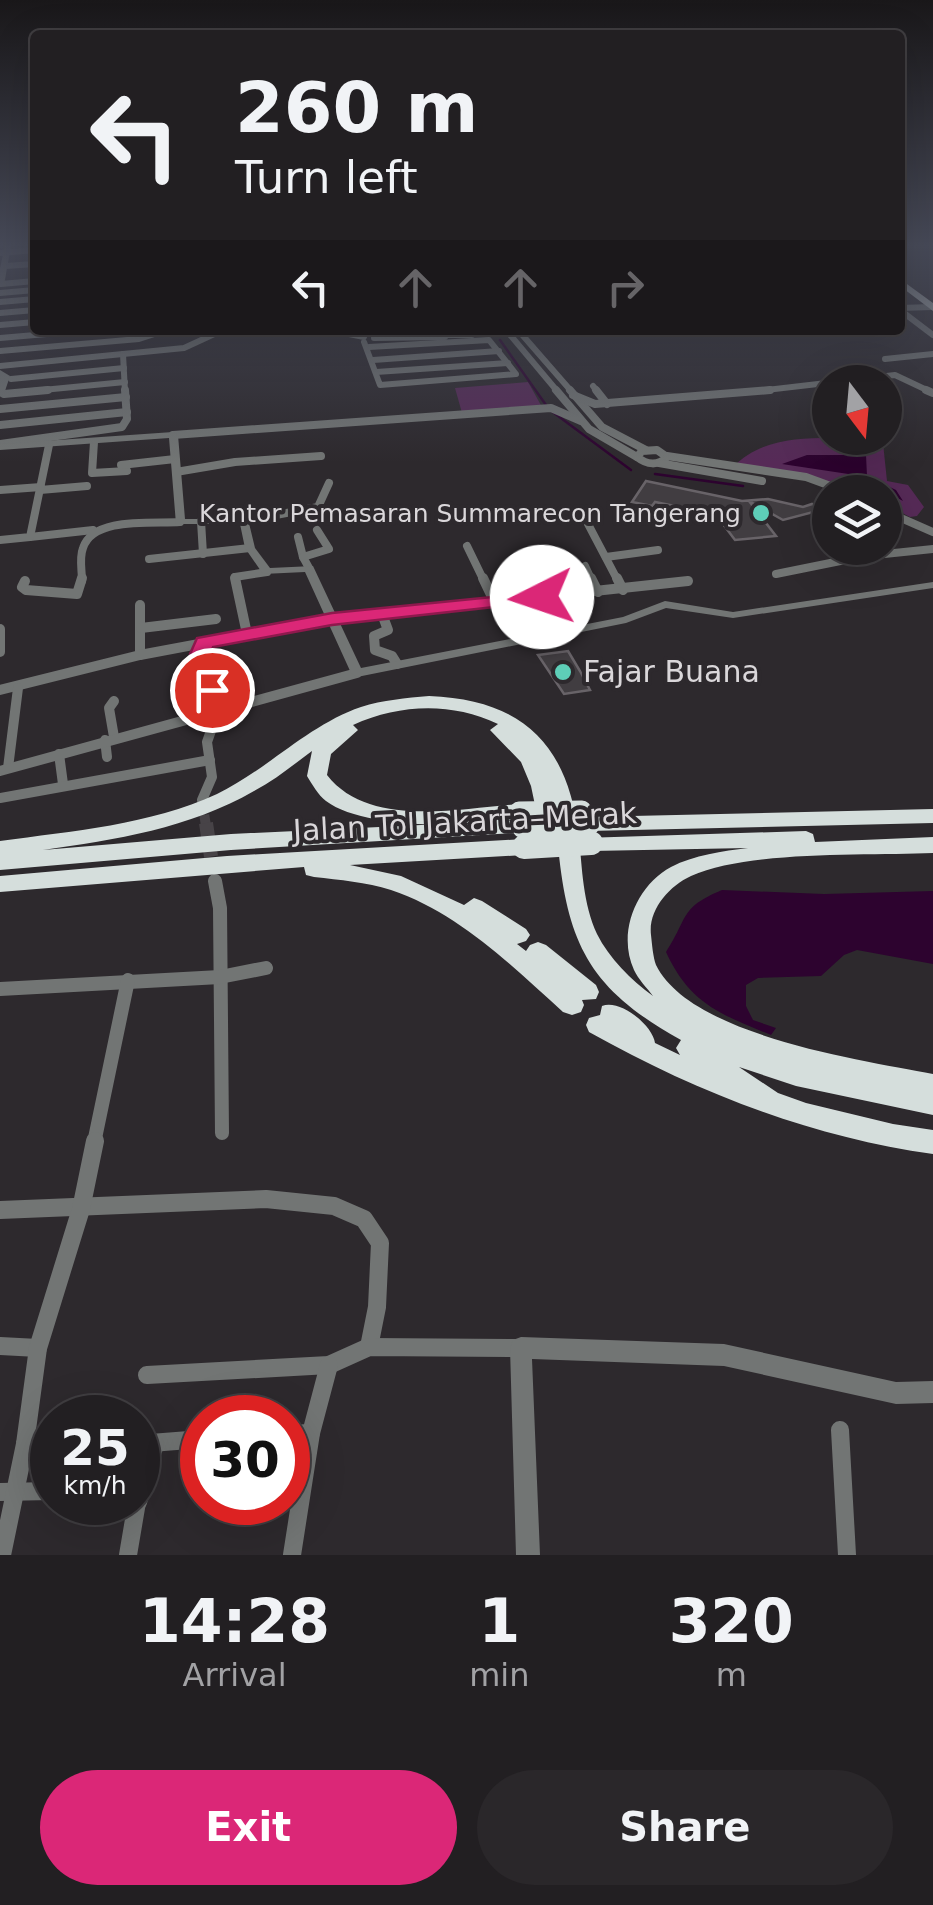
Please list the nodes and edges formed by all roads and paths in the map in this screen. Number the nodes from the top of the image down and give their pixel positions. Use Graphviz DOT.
graph roads {
  1 [pos="912,319"];
  2 [pos="30,322"];
  3 [pos="0,325"];
  4 [pos="35,335"];
  5 [pos="152,335"];
  6 [pos="212,335"];
  7 [pos="440,335"];
  8 [pos="440,335"];
  9 [pos="472,335"];
  10 [pos="510,335"];
  11 [pos="522,335"];
  12 [pos="933,335"];
  13 [pos="0,338"];
  14 [pos="367,341"];
  15 [pos="500,351"];
  16 [pos="0,352"];
  17 [pos="124,354"];
  18 [pos="933,354"];
  19 [pos="373,360"];
  20 [pos="508,363"];
  21 [pos="889,365"];
  22 [pos="3,368"];
  23 [pos="124,368"];
  24 [pos="376,372"];
  25 [pos="11,378"];
  26 [pos="902,378"];
  27 [pos="125,382"];
  28 [pos="812,385"];
  29 [pos="552,386"];
  30 [pos="593,386"];
  31 [pos="605,388"];
  32 [pos="2,394"];
  33 [pos="573,394"];
  34 [pos="933,394"];
  35 [pos="126,397"];
  36 [pos="610,403"];
  37 [pos="0,406"];
  38 [pos="551,408"];
  39 [pos="127,412"];
  40 [pos="595,420"];
  41 [pos="581,421"];
  42 [pos="0,426"];
  43 [pos="172,435"];
  44 [pos="94,442"];
  45 [pos="49,444"];
  46 [pos="0,445"];
  47 [pos="646,450"];
  48 [pos="321,456"];
  49 [pos="637,457"];
  50 [pos="663,459"];
  51 [pos="176,465"];
  52 [pos="812,481"];
  53 [pos="329,483"];
  54 [pos="87,486"];
  55 [pos="41,489"];
  56 [pos="0,490"];
  57 [pos="812,490"];
  58 [pos="902,518"];
  59 [pos="244,520"];
  60 [pos="202,521"];
  61 [pos="180,522"];
  62 [pos="588,524"];
  63 [pos="98,530"];
  64 [pos="317,530"];
  65 [pos="933,532"];
  66 [pos="30,537"];
  67 [pos="298,537"];
  68 [pos="0,540"];
  69 [pos="467,546"];
  70 [pos="250,548"];
  71 [pos="933,549"];
  72 [pos="658,550"];
  73 [pos="203,554"];
  74 [pos="606,557"];
  75 [pos="149,559"];
  76 [pos="306,562"];
  77 [pos="584,566"];
  78 [pos="266,572"];
  79 [pos="776,574"];
  80 [pos="25,581"];
  81 [pos="688,581"];
  82 [pos="933,584"];
  83 [pos="624,590"];
  84 [pos="598,592"];
  85 [pos="542,597"];
  86 [pos="494,601"];
  87 [pos="140,606"];
  88 [pos="382,614"];
  89 [pos="216,619"];
  90 [pos="332,619"];
  91 [pos="141,628"];
  92 [pos="0,629"];
  93 [pos="570,632"];
  94 [pos="247,634"];
  95 [pos="204,642"];
  96 [pos="0,652"];
  97 [pos="140,655"];
  98 [pos="398,664"];
  99 [pos="356,673"];
  100 [pos="18,688"];
  101 [pos="0,690"];
  102 [pos="114,702"];
  103 [pos="217,714"];
  104 [pos="15,722"];
  105 [pos="0,725"];
  106 [pos="109,738"];
  107 [pos="59,754"];
  108 [pos="106,756"];
  109 [pos="210,760"];
  110 [pos="4,770"];
  111 [pos="63,784"];
  112 [pos="0,798"];
  113 [pos="202,800"];
  114 [pos="933,816"];
  115 [pos="587,826"];
  116 [pos="522,828"];
  117 [pos="933,837"];
  118 [pos="933,845"];
  119 [pos="0,848"];
  120 [pos="0,862"];
  121 [pos="221,873"];
  122 [pos="0,884"];
  123 [pos="425,892"];
  124 [pos="518,935"];
  125 [pos="538,951"];
  126 [pos="266,968"];
  127 [pos="220,977"];
  128 [pos="128,980"];
  129 [pos="0,989"];
  130 [pos="604,1019"];
  131 [pos="743,1059"];
  132 [pos="933,1085"];
  133 [pos="768,1099"];
  134 [pos="933,1102"];
  135 [pos="933,1115"];
  136 [pos="222,1133"];
  137 [pos="933,1142"];
  138 [pos="81,1209"];
  139 [pos="0,1210"];
  140 [pos="0,1346"];
  141 [pos="370,1347"];
  142 [pos="38,1348"];
  143 [pos="521,1348"];
  144 [pos="329,1365"];
  145 [pos="147,1375"];
  146 [pos="933,1392"];
  147 [pos="840,1430"];
  148 [pos="311,1433"];
  149 [pos="25,1444"];
  150 [pos="30,1444"];
  151 [pos="8,1492"];
  152 [pos="133,1525"];
  153 [pos="2,1555"];
  154 [pos="128,1555"];
  155 [pos="292,1555"];
  156 [pos="528,1555"];
  157 [pos="847,1555"];
  1 -- 12 [label="street"];
  2 -- 3 [label="street"];
  4 -- 13 [label="street"];
  5 -- 16 [label="street"];
  6 -- 17 [label="street"];
  7 -- 9 [label="street"];
  8 -- 14 [label="street"];
  10 -- 29 [label="street"];
  11 -- 33 [label="street"];
  14 -- 15 [label="street"];
  14 -- 19 [label="street"];
  15 -- 19 [label="street"];
  15 -- 20 [label="street"];
  17 -- 22 [label="street"];
  17 -- 23 [label="street"];
  18 -- 21 [label="street"];
  19 -- 24 [label="street"];
  20 -- 24 [label="street"];
  20 -- 24 [label="street"];
  22 -- 25 [label="street"];
  22 -- 32 [label="street"];
  23 -- 25 [label="street"];
  23 -- 27 [label="street"];
  25 -- 32 [label="street"];
  26 -- 34 [label="street"];
  27 -- 32 [label="street"];
  27 -- 35 [label="street"];
  28 -- 36 [label="street"];
  29 -- 38 [label="street"];
  29 -- 41 [label="street"];
  30 -- 36 [label="street"];
  31 -- 36 [label="street"];
  32 -- 37 [label="street"];
  33 -- 36 [label="street"];
  33 -- 40 [label="street"];
  35 -- 37 [label="street"];
  35 -- 39 [label="street"];
  36 -- 40 [label="street"];
  38 -- 41 [label="street"];
  38 -- 43 [label="street"];
  39 -- 42 [label="street"];
  39 -- 46 [label="street"];
  40 -- 47 [label="street"];
  41 -- 49 [label="street"];
  43 -- 44 [label="street"];
  43 -- 51 [label="street"];
  44 -- 45 [label="street"];
  44 -- 51 [label="street"];
  45 -- 46 [label="street"];
  45 -- 55 [label="street"];
  47 -- 49 [label="street"];
  47 -- 50 [label="street"];
  48 -- 51 [label="street"];
  49 -- 50 [label="street"];
  50 -- 52 [label="street"];
  50 -- 57 [label="street"];
  51 -- 61 [label="street"];
  53 -- 59 [label="street"];
  54 -- 55 [label="street"];
  55 -- 56 [label="street"];
  55 -- 66 [label="street"];
  58 -- 65 [label="street"];
  59 -- 60 [label="street"];
  59 -- 70 [label="street"];
  60 -- 61 [label="street"];
  60 -- 73 [label="street"];
  61 -- 63 [label="street"];
  62 -- 74 [label="street"];
  63 -- 66 [label="street"];
  63 -- 80 [label="street"];
  64 -- 76 [label="street"];
  66 -- 68 [label="street"];
  67 -- 76 [label="street"];
  69 -- 86 [label="street"];
  70 -- 73 [label="street"];
  70 -- 78 [label="street"];
  71 -- 79 [label="street"];
  72 -- 74 [label="street"];
  73 -- 75 [label="street"];
  74 -- 83 [label="street"];
  76 -- 78 [label="street"];
  76 -- 90 [label="street"];
  77 -- 84 [label="street"];
  78 -- 94 [label="street"];
  81 -- 83 [label="street"];
  82 -- 93 [label="street"];
  83 -- 84 [label="street"];
  84 -- 85 [label="street"];
  85 -- 86 [label="street"];
  85 -- 93 [label="street"];
  86 -- 88 [label="street"];
  87 -- 91 [label="street"];
  88 -- 90 [label="street"];
  88 -- 98 [label="street"];
  89 -- 91 [label="street"];
  90 -- 94 [label="street"];
  90 -- 99 [label="street"];
  91 -- 97 [label="street"];
  92 -- 96 [label="street"];
  93 -- 98 [label="street"];
  94 -- 95 [label="street"];
  95 -- 97 [label="street"];
  95 -- 103 [label="street"];
  97 -- 100 [label="street"];
  98 -- 99 [label="street"];
  99 -- 103 [label="street"];
  100 -- 101 [label="street"];
  100 -- 104 [label="street"];
  102 -- 106 [label="street"];
  103 -- 106 [label="street"];
  103 -- 109 [label="street"];
  104 -- 105 [label="street"];
  104 -- 110 [label="street"];
  106 -- 107 [label="street"];
  106 -- 108 [label="street"];
  107 -- 110 [label="street"];
  107 -- 111 [label="street"];
  109 -- 111 [label="street"];
  109 -- 113 [label="street"];
  111 -- 112 [label="street"];
  114 -- 115 [label="highway, Jalan Tol Jakarta–Merak"];
  115 -- 116 [label="highway, Jalan Tol Jakarta–Merak, bridge"];
  115 -- 116 [label="highway, bridge"];
  115 -- 117 [label="highway, Jalan Tol Jakarta–Merak"];
  116 -- 120 [label="highway, Jalan Tol Jakarta–Merak"];
  116 -- 121 [label="highway, Jalan Tol Jakarta–Merak"];
  116 -- 133 [label="highway"];
  118 -- 132 [label="highway"];
  119 -- 131 [label="highway"];
  121 -- 122 [label="highway, Jalan Tol Jakarta–Merak"];
  121 -- 123 [label="highway"];
  121 -- 127 [label="street"];
  123 -- 124 [label="highway"];
  123 -- 125 [label="highway"];
  126 -- 127 [label="street"];
  127 -- 128 [label="street"];
  127 -- 136 [label="street"];
  128 -- 129 [label="street"];
  128 -- 138 [label="street"];
  130 -- 133 [label="highway"];
  131 -- 134 [label="highway"];
  131 -- 135 [label="highway"];
  133 -- 137 [label="highway"];
  138 -- 139 [label="street"];
  138 -- 141 [label="street"];
  138 -- 142 [label="street"];
  140 -- 142 [label="street"];
  141 -- 143 [label="street"];
  141 -- 144 [label="street"];
  142 -- 149 [label="street"];
  143 -- 146 [label="street"];
  143 -- 156 [label="street"];
  144 -- 145 [label="street"];
  144 -- 148 [label="street"];
  147 -- 157 [label="street"];
  148 -- 155 [label="street"];
  149 -- 150 [label="street"];
  149 -- 151 [label="street"];
  151 -- 153 [label="street"];
  152 -- 154 [label="street"];
}
